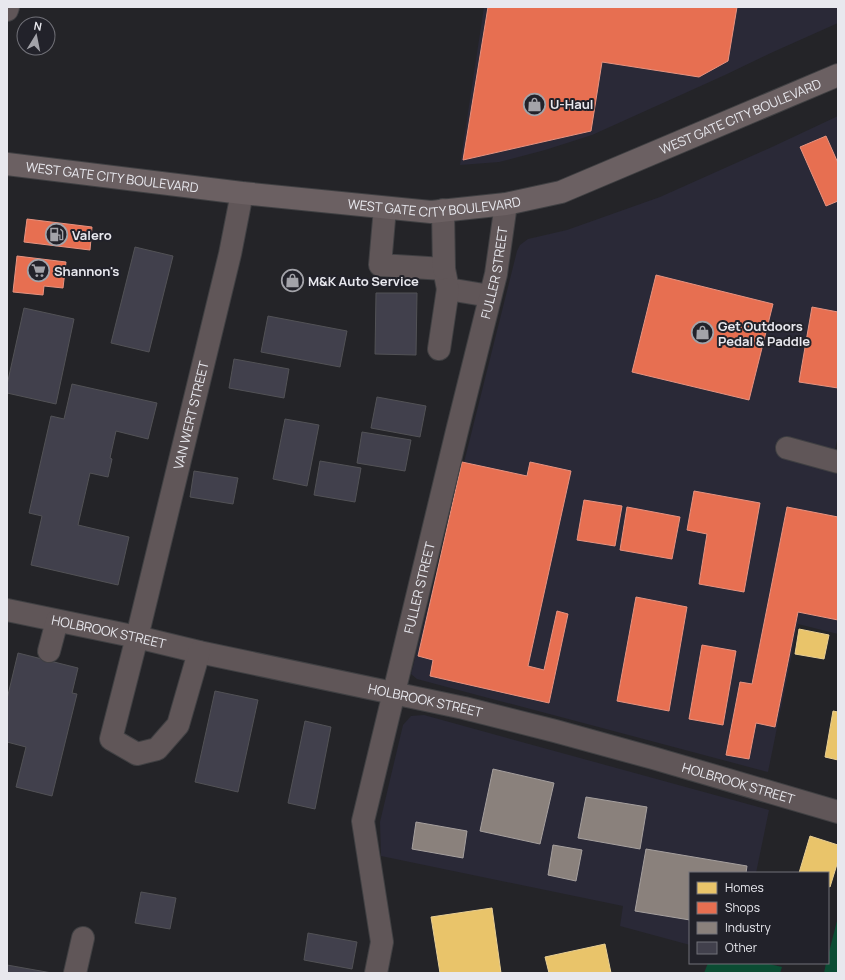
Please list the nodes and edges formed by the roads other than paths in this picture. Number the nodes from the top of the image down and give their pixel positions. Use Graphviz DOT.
graph roads {
  1 [pos="8,7"];
  2 [pos="7,10"];
  3 [pos="838,75"];
  4 [pos="7,164"];
  5 [pos="242,193"];
  6 [pos="506,204"];
  7 [pos="385,208"];
  8 [pos="443,210"];
  9 [pos="446,279"];
  10 [pos="490,296"];
  11 [pos="439,349"];
  12 [pos="787,448"];
  13 [pos="838,462"];
  14 [pos="7,610"];
  15 [pos="57,621"];
  16 [pos="137,637"];
  17 [pos="49,651"];
  18 [pos="199,652"];
  19 [pos="394,693"];
  20 [pos="838,812"];
  21 [pos="83,938"];
  22 [pos="75,973"];
  23 [pos="376,973"];
  1 -- 2 [label="street"];
  3 -- 6 [label="main road, WEST GATE CITY BOULEVARD"];
  4 -- 5 [label="main road, WEST GATE CITY BOULEVARD"];
  5 -- 7 [label="main road, WEST GATE CITY BOULEVARD"];
  5 -- 16 [label="street, VAN WERT STREET"];
  6 -- 8 [label="main road, WEST GATE CITY BOULEVARD"];
  6 -- 10 [label="street, FULLER STREET"];
  7 -- 8 [label="main road, WEST GATE CITY BOULEVARD"];
  7 -- 9 [label="street"];
  8 -- 9 [label="street"];
  9 -- 10 [label="street"];
  9 -- 11 [label="street"];
  10 -- 19 [label="street, FULLER STREET"];
  12 -- 13 [label="street"];
  14 -- 15 [label="street, HOLBROOK STREET"];
  15 -- 16 [label="street, HOLBROOK STREET"];
  15 -- 17 [label="street"];
  16 -- 18 [label="street, HOLBROOK STREET"];
  16 -- 18 [label="street, VAN WERT STREET"];
  18 -- 19 [label="street, HOLBROOK STREET"];
  19 -- 20 [label="street, HOLBROOK STREET"];
  19 -- 23 [label="street, FULLER STREET"];
  21 -- 22 [label="street"];
}
